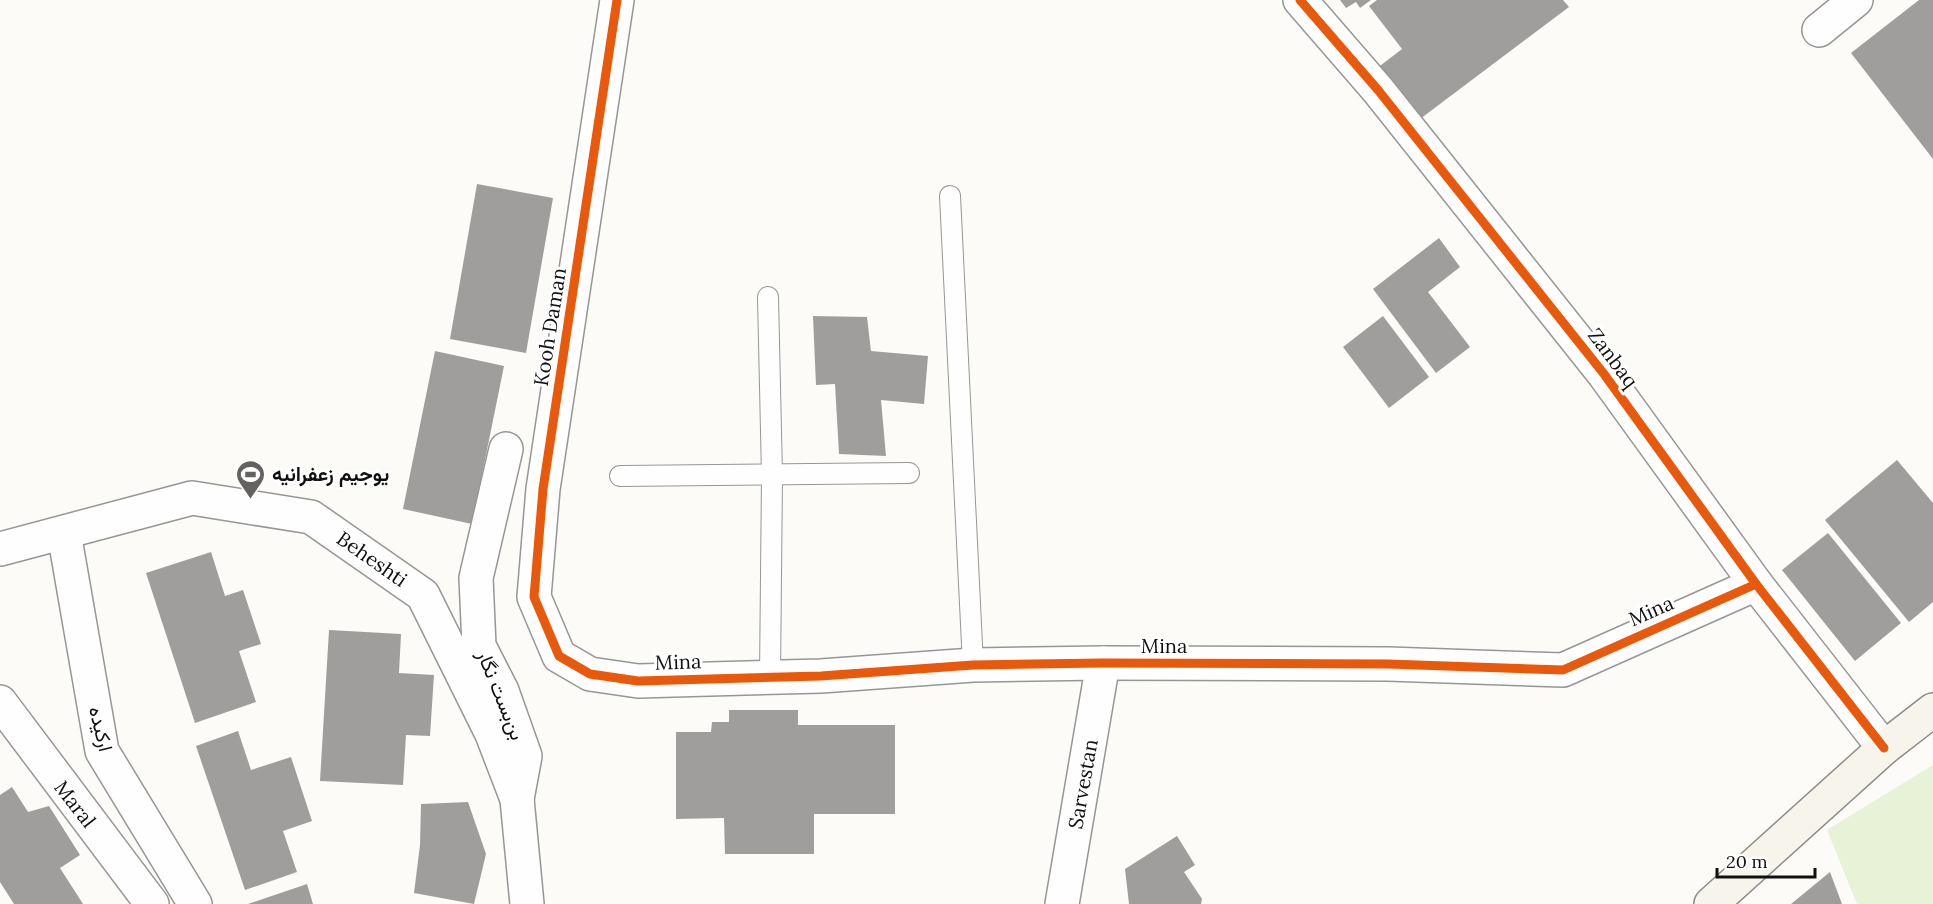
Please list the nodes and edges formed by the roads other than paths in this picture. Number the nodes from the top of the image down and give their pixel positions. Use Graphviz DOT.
graph roads {
  1 [pos="617,0"];
  2 [pos="1300,0"];
  3 [pos="1856,0"];
  4 [pos="1819,30"];
  5 [pos="950,196"];
  6 [pos="768,297"];
  7 [pos="506,449"];
  8 [pos="909,473"];
  9 [pos="620,476"];
  10 [pos="771,476"];
  11 [pos="64,533"];
  12 [pos="0,549"];
  13 [pos="1756,584"];
  14 [pos="559,656"];
  15 [pos="1103,663"];
  16 [pos="973,665"];
  17 [pos="770,677"];
  18 [pos="0,702"];
  19 [pos="1933,710"];
  20 [pos="1884,748"];
  21 [pos="517,800"];
  22 [pos="152,904"];
  23 [pos="195,904"];
  24 [pos="527,904"];
  25 [pos="1062,904"];
  26 [pos="1711,904"];
  1 -- 14 [label="street, Kooh Daman"];
  2 -- 13 [label="street, Zanbaq"];
  3 -- 4 [label="street"];
  5 -- 16 [label="lane"];
  6 -- 10 [label="lane"];
  7 -- 21 [label="street, بن‌بست نگار"];
  8 -- 10 [label="lane"];
  9 -- 10 [label="lane"];
  10 -- 17 [label="lane"];
  11 -- 12 [label="street, Beheshti"];
  11 -- 21 [label="street, Beheshti"];
  11 -- 23 [label="street, ارکیده"];
  13 -- 15 [label="street, Mina"];
  13 -- 20 [label="street, Zanbaq"];
  14 -- 17 [label="street, Mina"];
  15 -- 16 [label="street, Mina"];
  15 -- 25 [label="street, Sarvestan"];
  16 -- 17 [label="street, Mina"];
  18 -- 22 [label="street, Maral"];
  19 -- 20 [label="main road"];
  20 -- 26 [label="main road"];
  21 -- 24 [label="street, Beheshti"];
}
